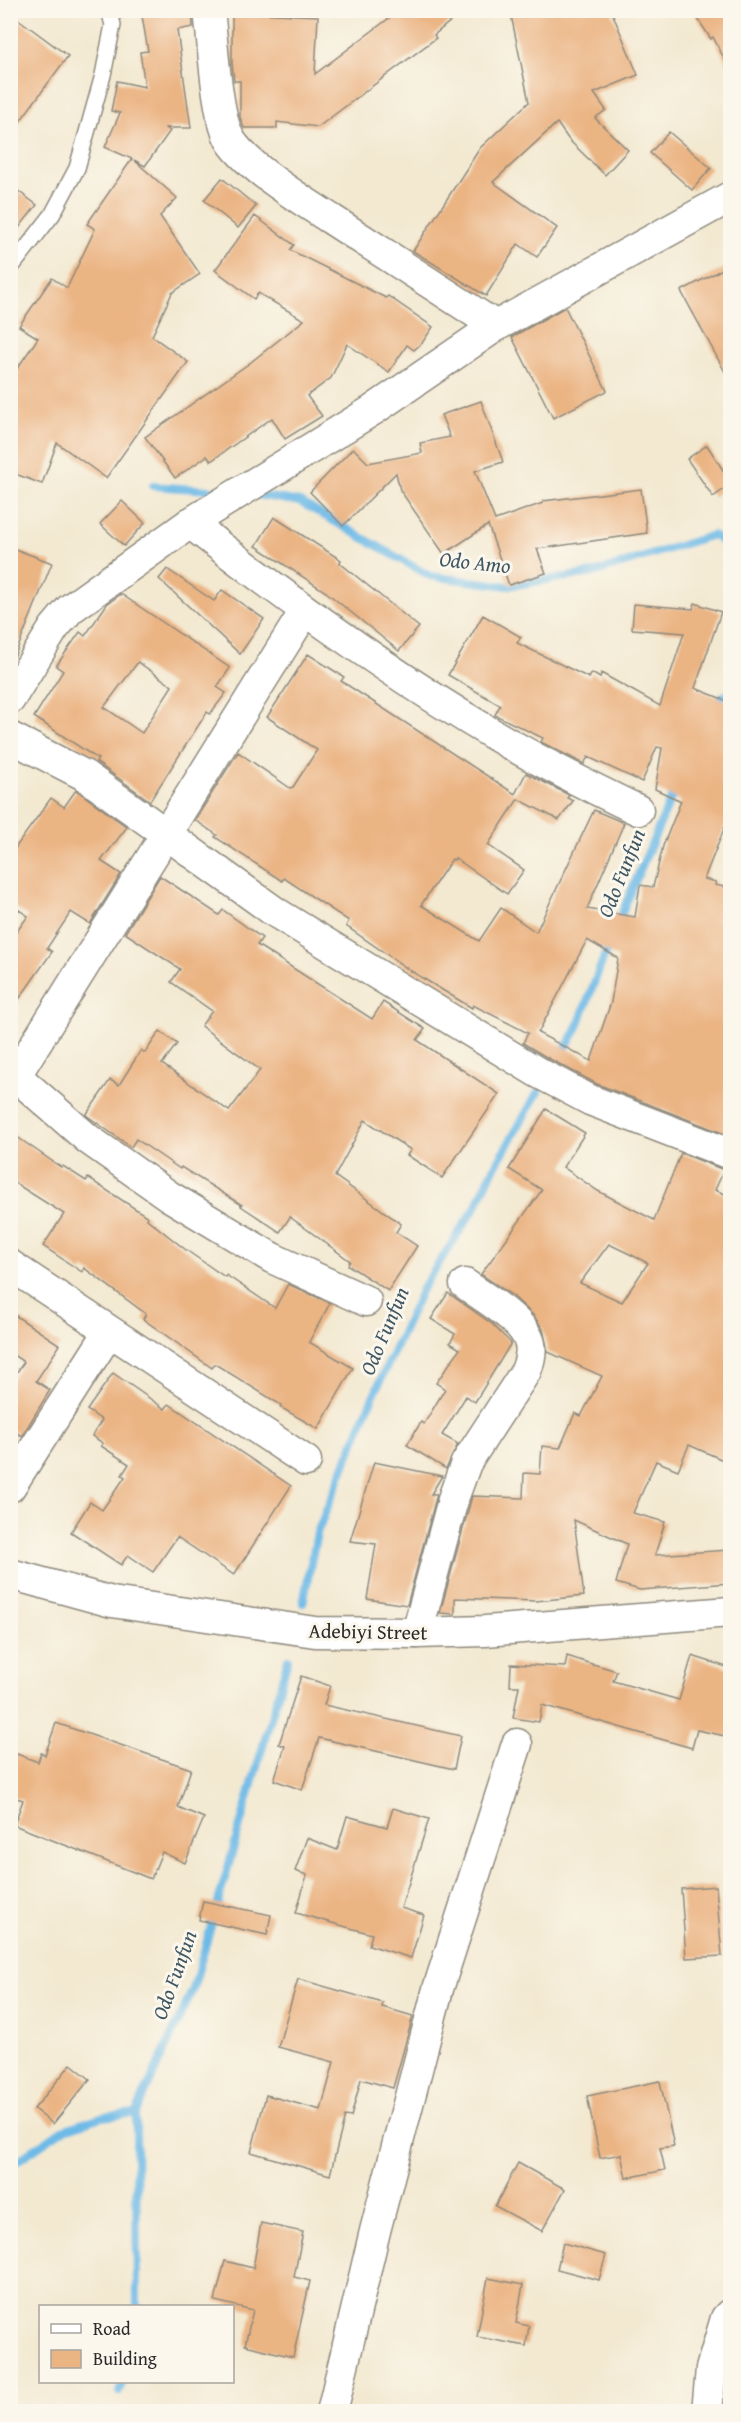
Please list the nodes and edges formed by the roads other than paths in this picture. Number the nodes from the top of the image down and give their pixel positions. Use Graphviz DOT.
graph roads {
  1 [pos="109,10"];
  2 [pos="209,10"];
  3 [pos="730,197"];
  4 [pos="10,269"];
  5 [pos="496,326"];
  6 [pos="190,523"];
  7 [pos="305,611"];
  8 [pos="14,683"];
  9 [pos="10,737"];
  10 [pos="638,810"];
  11 [pos="165,831"];
  12 [pos="13,1073"];
  13 [pos="730,1154"];
  14 [pos="10,1265"];
  15 [pos="465,1284"];
  16 [pos="366,1301"];
  17 [pos="109,1332"];
  18 [pos="306,1461"];
  19 [pos="10,1487"];
  20 [pos="10,1574"];
  21 [pos="730,1612"];
  22 [pos="417,1633"];
  23 [pos="517,1744"];
  24 [pos="730,2314"];
  25 [pos="332,2412"];
  26 [pos="707,2412"];
  1 -- 4 [label="lane"];
  2 -- 5 [label="street"];
  3 -- 5 [label="street"];
  5 -- 6 [label="street"];
  6 -- 7 [label="street"];
  6 -- 8 [label="street"];
  7 -- 10 [label="street"];
  7 -- 11 [label="street"];
  9 -- 11 [label="street"];
  11 -- 12 [label="street"];
  11 -- 13 [label="street"];
  12 -- 16 [label="street"];
  14 -- 17 [label="street"];
  15 -- 22 [label="street"];
  17 -- 18 [label="street"];
  17 -- 19 [label="street"];
  20 -- 22 [label="street, Adebiyi Street"];
  21 -- 22 [label="street, Adebiyi Street"];
  23 -- 25 [label="street"];
  24 -- 26 [label="street"];
}
